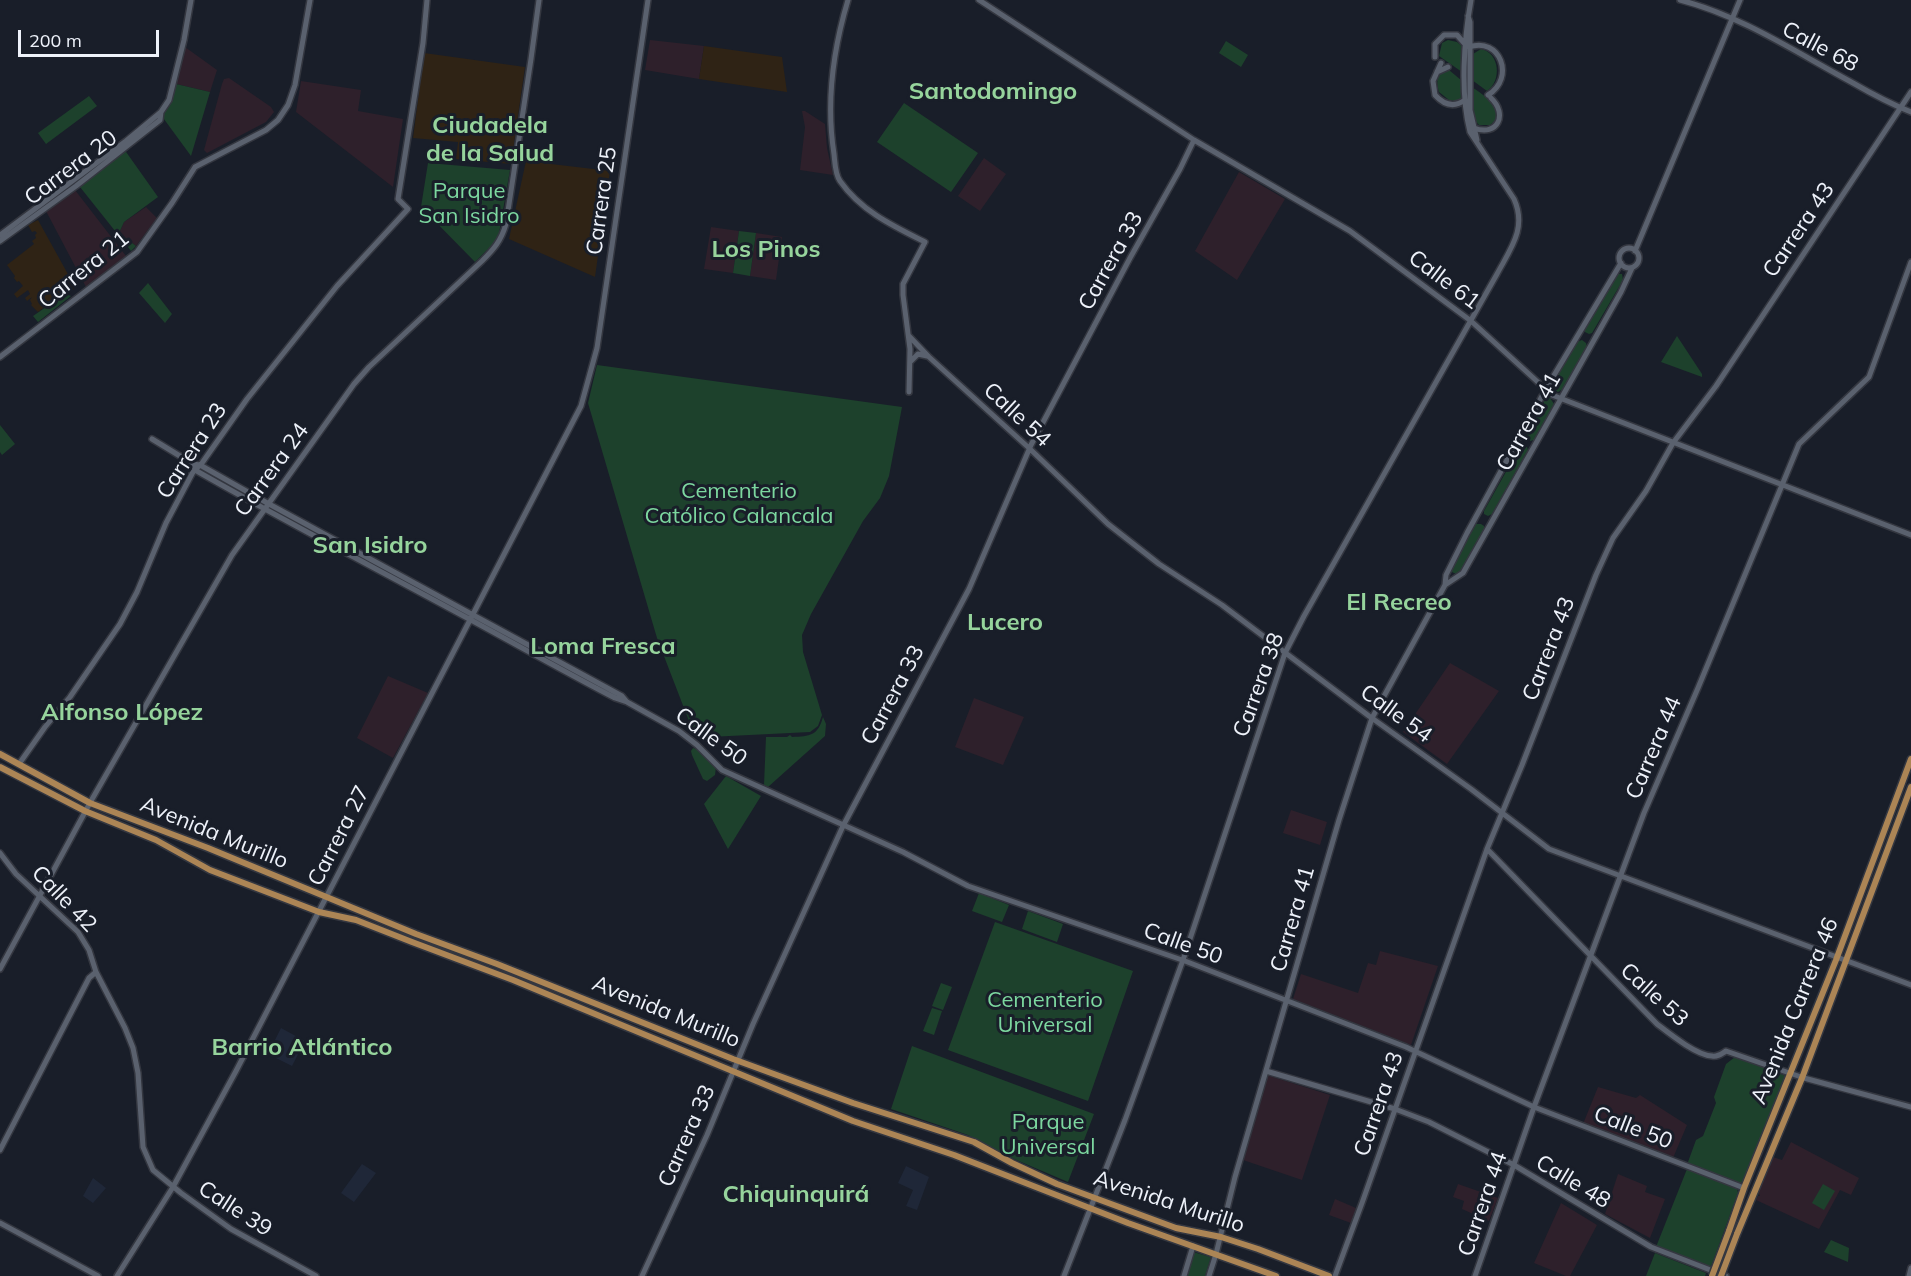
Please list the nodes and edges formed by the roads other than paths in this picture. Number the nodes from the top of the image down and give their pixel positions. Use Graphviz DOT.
graph roads {
  1 [pos="191,0"];
  2 [pos="310,0"];
  3 [pos="427,0"];
  4 [pos="538,0"];
  5 [pos="648,0"];
  6 [pos="848,0"];
  7 [pos="979,0"];
  8 [pos="1470,0"];
  9 [pos="1680,0"];
  10 [pos="1740,0"];
  11 [pos="1733,18"];
  12 [pos="1467,49"];
  13 [pos="1435,57"];
  14 [pos="1441,63"];
  15 [pos="1448,67"];
  16 [pos="1437,72"];
  17 [pos="1911,92"];
  18 [pos="1467,98"];
  19 [pos="1901,108"];
  20 [pos="1509,111"];
  21 [pos="1911,112"];
  22 [pos="1500,113"];
  23 [pos="160,115"];
  24 [pos="1474,128"];
  25 [pos="1194,140"];
  26 [pos="1477,143"];
  27 [pos="0,235"];
  28 [pos="0,241"];
  29 [pos="1635,251"];
  30 [pos="1911,262"];
  31 [pos="1621,263"];
  32 [pos="1632,268"];
  33 [pos="1471,321"];
  34 [pos="909,336"];
  35 [pos="0,357"];
  36 [pos="928,357"];
  37 [pos="910,362"];
  38 [pos="1545,390"];
  39 [pos="909,392"];
  40 [pos="1560,399"];
  41 [pos="581,406"];
  42 [pos="152,439"];
  43 [pos="1673,443"];
  44 [pos="1029,448"];
  45 [pos="196,466"];
  46 [pos="1781,485"];
  47 [pos="269,504"];
  48 [pos="265,510"];
  49 [pos="1911,535"];
  50 [pos="1445,585"];
  51 [pos="473,617"];
  52 [pos="1285,653"];
  53 [pos="1371,718"];
  54 [pos="2,754"];
  55 [pos="1911,759"];
  56 [pos="19,764"];
  57 [pos="0,766"];
  58 [pos="1911,787"];
  59 [pos="90,803"];
  60 [pos="85,811"];
  61 [pos="1502,813"];
  62 [pos="843,826"];
  63 [pos="1487,849"];
  64 [pos="0,853"];
  65 [pos="1621,876"];
  66 [pos="39,894"];
  67 [pos="327,897"];
  68 [pos="320,912"];
  69 [pos="1590,957"];
  70 [pos="1837,957"];
  71 [pos="1183,960"];
  72 [pos="1846,960"];
  73 [pos="0,969"];
  74 [pos="96,972"];
  75 [pos="1911,985"];
  76 [pos="1286,1001"];
  77 [pos="1415,1051"];
  78 [pos="738,1061"];
  79 [pos="734,1070"];
  80 [pos="1266,1071"];
  81 [pos="1791,1074"];
  82 [pos="1802,1078"];
  83 [pos="1534,1107"];
  84 [pos="1911,1107"];
  85 [pos="1395,1109"];
  86 [pos="0,1150"];
  87 [pos="146,1157"];
  88 [pos="1514,1165"];
  89 [pos="173,1187"];
  90 [pos="1744,1188"];
  91 [pos="1095,1198"];
  92 [pos="1091,1208"];
  93 [pos="0,1223"];
  94 [pos="1221,1237"];
  95 [pos="1193,1246"];
  96 [pos="1216,1254"];
  97 [pos="1911,1268"];
  98 [pos="98,1276"];
  99 [pos="117,1276"];
  100 [pos="316,1276"];
  101 [pos="642,1276"];
  102 [pos="1064,1276"];
  103 [pos="1184,1276"];
  104 [pos="1209,1276"];
  105 [pos="1276,1276"];
  106 [pos="1329,1276"];
  107 [pos="1335,1276"];
  108 [pos="1475,1276"];
  109 [pos="1712,1276"];
  110 [pos="1721,1276"];
  111 [pos="1726,1276"];
  112 [pos="1909,1276"];
  1 -- 23 [label="street"];
  2 -- 35 [label="street, Carrera 21"];
  3 -- 45 [label="street, Carrera 23"];
  4 -- 47 [label="street, Carrera 24"];
  5 -- 41 [label="street, Carrera 25"];
  6 -- 34 [label="street"];
  7 -- 25 [label="street, Calle 61"];
  8 -- 12 [label="street, Carrera 38"];
  9 -- 11 [label="street, Calle 68"];
  10 -- 11 [label="street"];
  11 -- 19 [label="street, Calle 68"];
  11 -- 29 [label="street"];
  12 -- 13 [label="street"];
  12 -- 18 [label="street, Carrera 38"];
  12 -- 22 [label="street"];
  14 -- 16 [label="street"];
  15 -- 16 [label="street"];
  16 -- 18 [label="street"];
  17 -- 19 [label="street, Carrera 43"];
  18 -- 24 [label="street, Carrera 38"];
  18 -- 26 [label="street, Carrera 38"];
  19 -- 21 [label="street, Calle 68"];
  19 -- 43 [label="street, Carrera 43"];
  20 -- 22 [label="street"];
  22 -- 24 [label="street"];
  23 -- 27 [label="street, Carrera 20"];
  23 -- 28 [label="street, Carrera 20"];
  24 -- 26 [label="street, Carrera 38"];
  25 -- 33 [label="street, Calle 61"];
  25 -- 44 [label="street, Carrera 33"];
  26 -- 33 [label="street, Carrera 38"];
  29 -- 31 [label="street"];
  29 -- 32 [label="street"];
  30 -- 46 [label="street, Carrera 44"];
  31 -- 32 [label="street"];
  31 -- 38 [label="street, Carrera 41"];
  32 -- 40 [label="street, Carrera 41"];
  33 -- 38 [label="street, Calle 61"];
  33 -- 52 [label="street, Carrera 38"];
  34 -- 36 [label="street, Calle 54"];
  34 -- 37 [label="street"];
  36 -- 37 [label="street"];
  36 -- 44 [label="street, Calle 54"];
  37 -- 39 [label="street"];
  38 -- 40 [label="street, Calle 61"];
  38 -- 50 [label="street, Carrera 41"];
  40 -- 43 [label="street, Calle 61"];
  40 -- 50 [label="street, Carrera 41"];
  41 -- 51 [label="street, Carrera 27"];
  42 -- 45 [label="street, Calle 50"];
  43 -- 46 [label="street, Calle 61"];
  43 -- 61 [label="street, Carrera 43"];
  44 -- 52 [label="street, Calle 54"];
  44 -- 62 [label="street, Carrera 33"];
  45 -- 47 [label="street, Calle 50"];
  45 -- 48 [label="street, Calle 50"];
  45 -- 56 [label="street, Carrera 23"];
  46 -- 49 [label="street, Calle 61"];
  46 -- 65 [label="street, Carrera 44"];
  47 -- 48 [label="street, Carrera 24"];
  47 -- 51 [label="street, Calle 50"];
  48 -- 51 [label="street, Calle 50"];
  48 -- 59 [label="street, Carrera 24"];
  50 -- 53 [label="street, Carrera 41"];
  51 -- 62 [label="street, Calle 50"];
  51 -- 67 [label="street, Carrera 27"];
  52 -- 53 [label="street, Calle 54"];
  52 -- 71 [label="street, Carrera 38"];
  53 -- 61 [label="street, Calle 54"];
  53 -- 76 [label="street, Carrera 41"];
  54 -- 56 [label="main road, Avenida Murillo"];
  55 -- 70 [label="main road, Avenida Carrera 46"];
  56 -- 59 [label="main road, Avenida Murillo"];
  57 -- 60 [label="main road, Avenida Murillo"];
  58 -- 72 [label="main road, Avenida Carrera 46"];
  59 -- 60 [label="street, Carrera 24"];
  59 -- 67 [label="main road, Avenida Murillo"];
  60 -- 66 [label="street, Carrera 24"];
  60 -- 68 [label="main road, Avenida Murillo"];
  61 -- 63 [label="street, Carrera 43"];
  61 -- 65 [label="street, Calle 54"];
  62 -- 71 [label="street, Calle 50"];
  62 -- 78 [label="street, Carrera 33"];
  63 -- 69 [label="street, Calle 53"];
  63 -- 77 [label="street, Carrera 43"];
  64 -- 66 [label="street, Calle 42"];
  65 -- 69 [label="street, Carrera 44"];
  65 -- 70 [label="street, Calle 54"];
  66 -- 73 [label="street, Carrera 24"];
  66 -- 74 [label="street, Calle 42"];
  67 -- 68 [label="street, Carrera 27"];
  67 -- 78 [label="main road, Avenida Murillo"];
  68 -- 79 [label="main road, Avenida Murillo"];
  68 -- 89 [label="street, Carrera 27"];
  69 -- 81 [label="street, Calle 53"];
  69 -- 83 [label="street, Carrera 44"];
  70 -- 72 [label="street, Calle 54"];
  70 -- 81 [label="main road, Avenida Carrera 46"];
  71 -- 76 [label="street, Calle 50"];
  71 -- 91 [label="street, Carrera 38"];
  72 -- 75 [label="street, Calle 54"];
  72 -- 82 [label="main road, Avenida Carrera 46"];
  74 -- 86 [label="street"];
  74 -- 87 [label="street, Calle 42"];
  76 -- 77 [label="street, Calle 50"];
  76 -- 80 [label="street, Carrera 41"];
  77 -- 83 [label="street, Calle 50"];
  77 -- 85 [label="street, Carrera 43"];
  78 -- 79 [label="street, Carrera 33"];
  78 -- 91 [label="main road, Avenida Murillo"];
  79 -- 92 [label="main road, Avenida Murillo"];
  79 -- 101 [label="street, Carrera 33"];
  80 -- 85 [label="street, Calle 48"];
  80 -- 94 [label="street, Carrera 41"];
  81 -- 82 [label="street, Calle 53"];
  81 -- 90 [label="main road, Avenida Carrera 46"];
  82 -- 84 [label="street, Calle 53"];
  82 -- 110 [label="main road, Avenida Carrera 46, bridge"];
  83 -- 88 [label="street, Carrera 44"];
  83 -- 90 [label="street, Calle 50"];
  85 -- 88 [label="street, Calle 48"];
  85 -- 107 [label="street, Carrera 43"];
  87 -- 89 [label="street, Calle 39"];
  88 -- 108 [label="street, Carrera 44"];
  88 -- 111 [label="street, Calle 48"];
  89 -- 99 [label="street, Carrera 27"];
  89 -- 100 [label="street, Calle 39"];
  90 -- 109 [label="main road, Avenida Carrera 46, bridge"];
  91 -- 92 [label="street, Carrera 38"];
  91 -- 94 [label="main road, Avenida Murillo"];
  92 -- 95 [label="main road, Avenida Murillo"];
  92 -- 102 [label="street, Carrera 38"];
  93 -- 98 [label="street"];
  94 -- 96 [label="street, Carrera 41"];
  94 -- 106 [label="main road, Avenida Murillo"];
  95 -- 96 [label="main road, Avenida Murillo"];
  95 -- 103 [label="street"];
  96 -- 104 [label="street, Carrera 41"];
  96 -- 105 [label="main road, Avenida Murillo"];
  97 -- 112 [label="street"];
}
